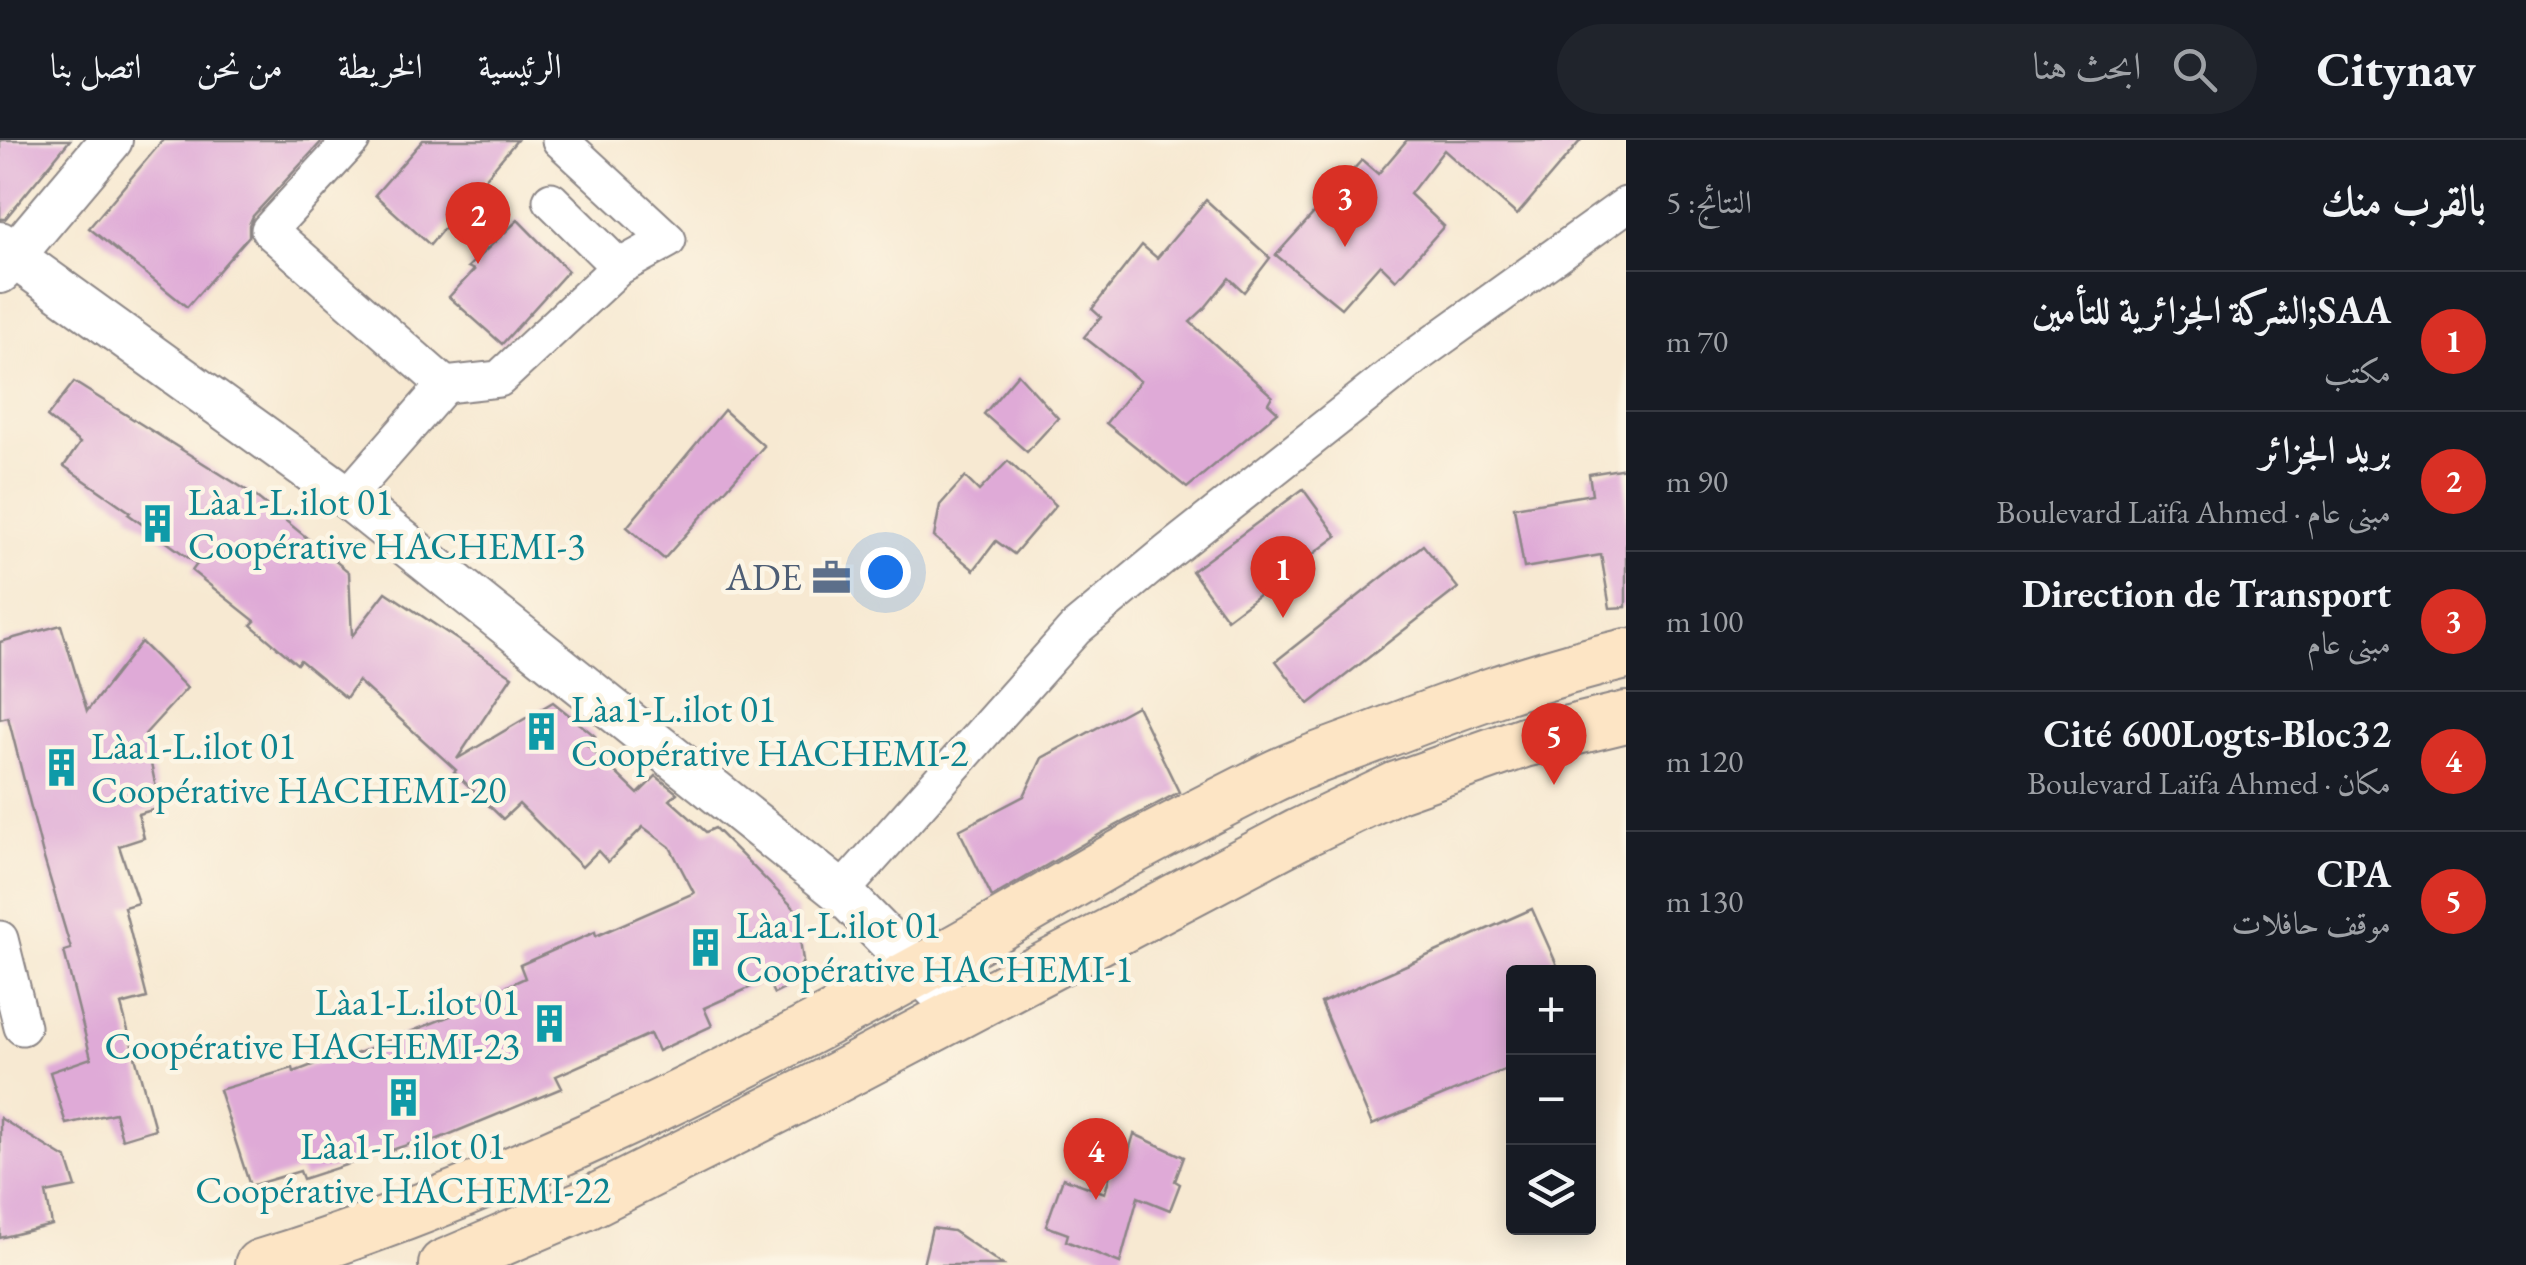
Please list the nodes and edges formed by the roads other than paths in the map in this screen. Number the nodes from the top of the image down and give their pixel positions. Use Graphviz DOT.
graph roads {
  1 [pos="110,140"];
  2 [pos="352,140"];
  3 [pos="560,140"];
  4 [pos="551,200"];
  5 [pos="1626,205"];
  6 [pos="4,257"];
  7 [pos="619,268"];
  8 [pos="445,384"];
  9 [pos="347,498"];
  10 [pos="1626,654"];
  11 [pos="1626,717"];
  12 [pos="841,892"];
  13 [pos="0,939"];
  14 [pos="920,970"];
  15 [pos="960,1013"];
  16 [pos="22,1027"];
  17 [pos="260,1265"];
  18 [pos="444,1265"];
  1 -- 6 [label="street"];
  2 -- 8 [label="street"];
  3 -- 7 [label="street"];
  4 -- 7 [label="street"];
  5 -- 12 [label="street"];
  6 -- 9 [label="street"];
  7 -- 8 [label="street"];
  8 -- 9 [label="street"];
  9 -- 12 [label="street"];
  10 -- 14 [label="main road"];
  11 -- 15 [label="main road"];
  12 -- 14 [label="street"];
  13 -- 16 [label="street"];
  14 -- 15 [label="street"];
  14 -- 17 [label="main road"];
  15 -- 18 [label="main road"];
}
